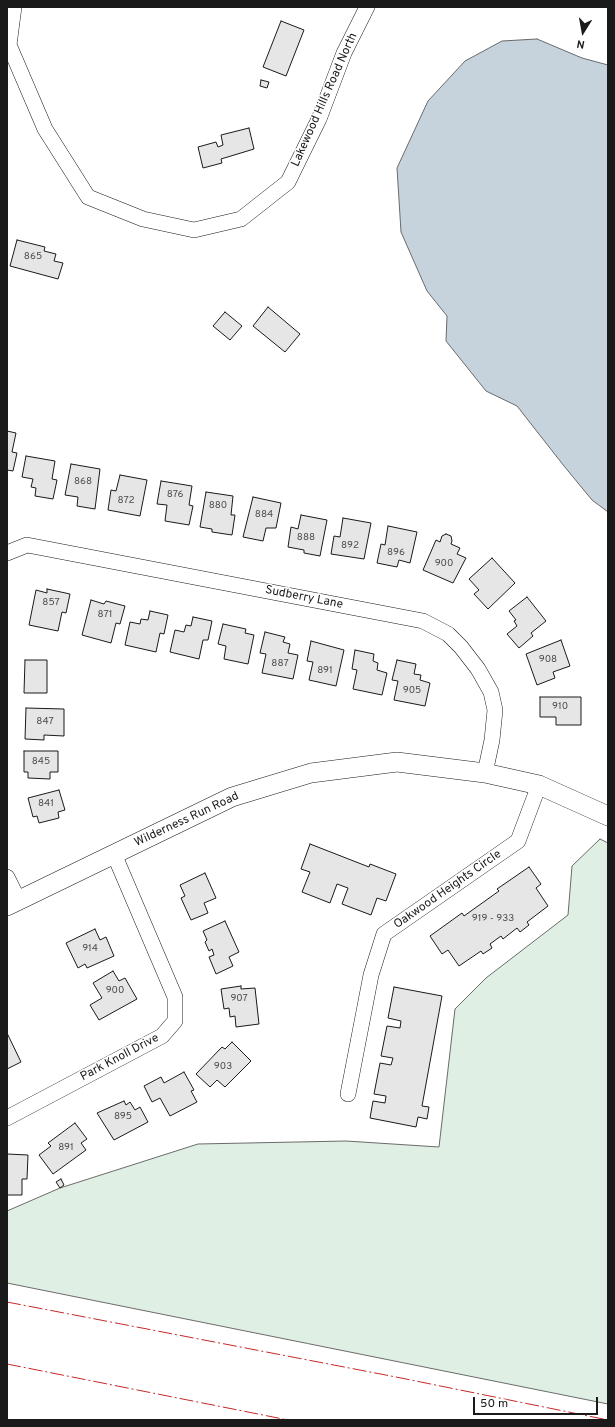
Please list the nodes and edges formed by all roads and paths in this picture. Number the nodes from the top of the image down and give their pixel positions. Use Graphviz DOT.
graph roads {
  1 [pos="14,7"];
  2 [pos="367,7"];
  3 [pos="7,553"];
  4 [pos="485,773"];
  5 [pos="539,785"];
  6 [pos="608,816"];
  7 [pos="114,854"];
  8 [pos="7,877"];
  9 [pos="13,903"];
  10 [pos="348,1094"];
  11 [pos="7,1118"];
  1 -- 2 [label="street, Lakewood Hills Road North"];
  3 -- 4 [label="street, Sudberry Lane"];
  4 -- 5 [label="street, Wilderness Run Road"];
  4 -- 7 [label="street, Wilderness Run Road"];
  5 -- 6 [label="street, Wilderness Run Road"];
  5 -- 10 [label="street, Oakwood Heights Circle"];
  7 -- 9 [label="street, Wilderness Run Road"];
  7 -- 11 [label="street, Park Knoll Drive"];
  8 -- 9 [label="street"];
}
